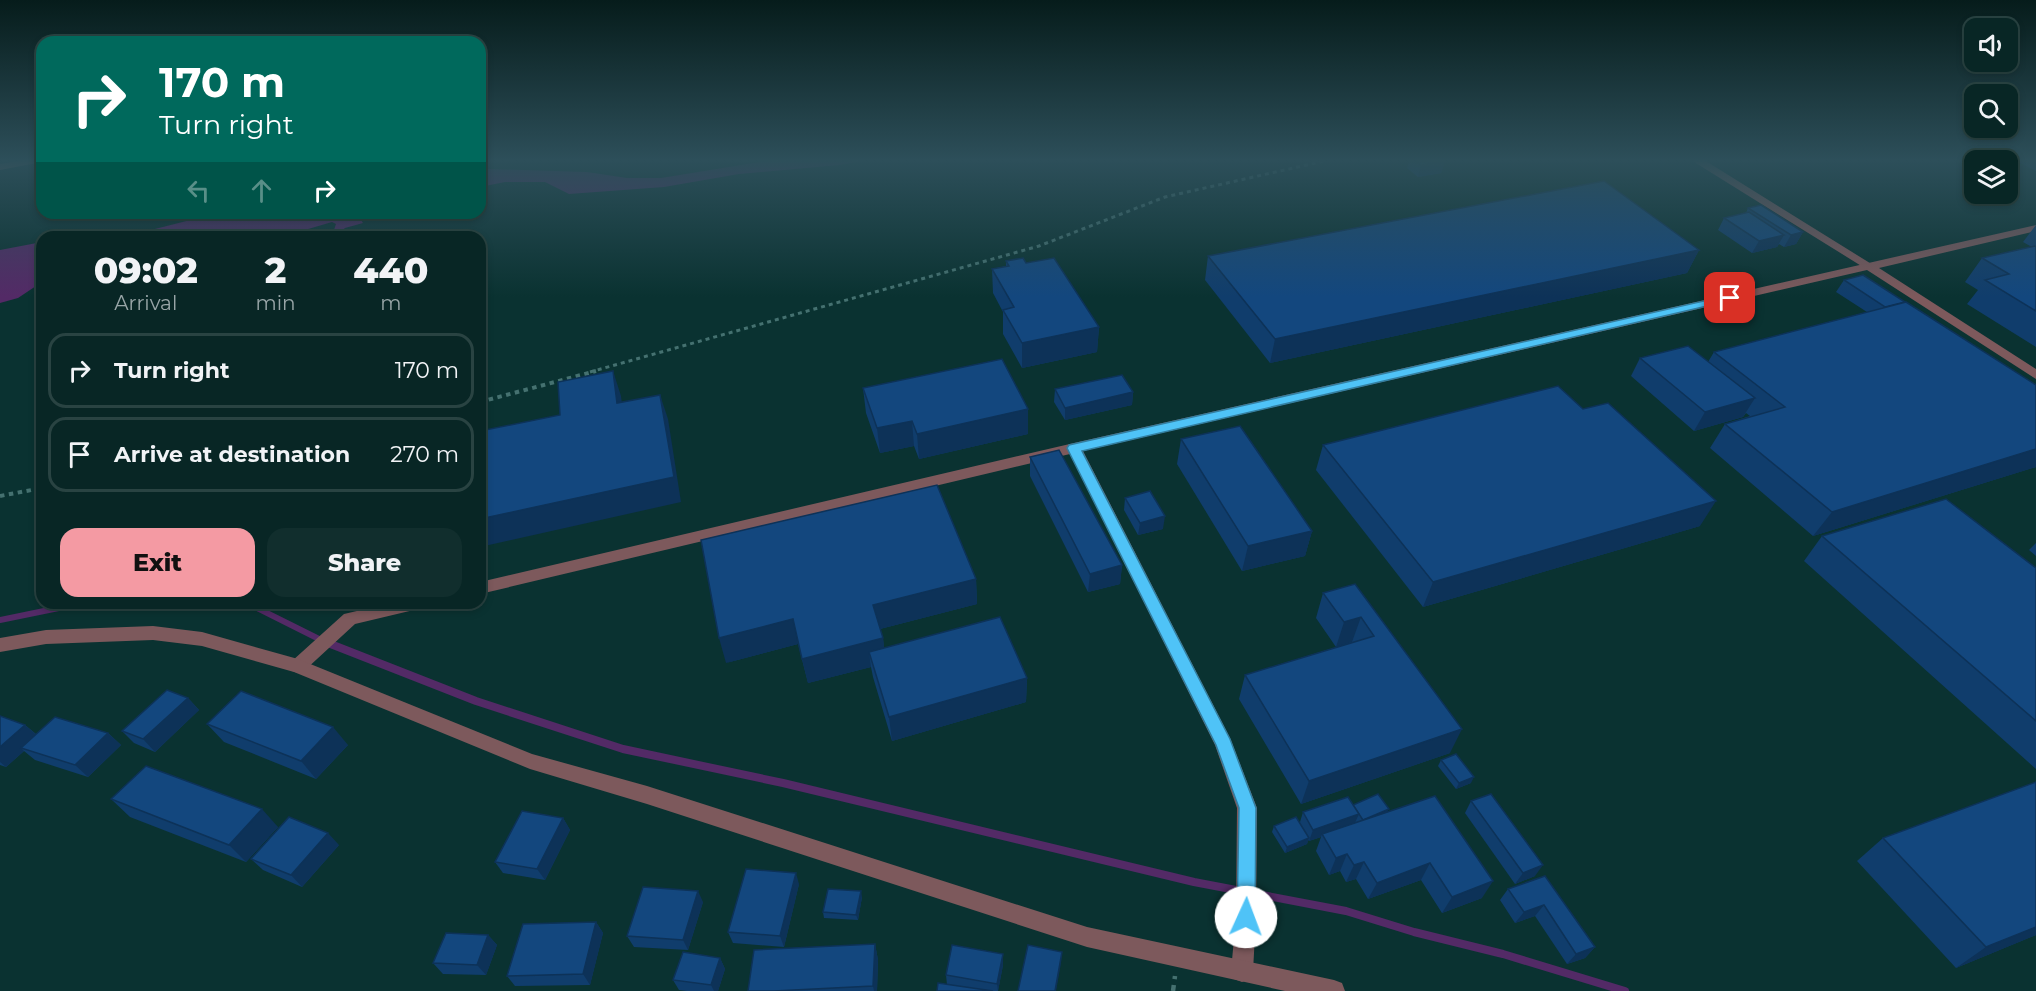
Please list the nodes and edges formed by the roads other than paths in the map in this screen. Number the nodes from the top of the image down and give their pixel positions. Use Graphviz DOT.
graph roads {
  1 [pos="1770,205"];
  2 [pos="2036,228"];
  3 [pos="1868,266"];
  4 [pos="2036,375"];
  5 [pos="1074,448"];
  6 [pos="486,587"];
  7 [pos="392,609"];
  8 [pos="0,645"];
  9 [pos="298,666"];
  10 [pos="1242,971"];
  11 [pos="1334,991"];
  1 -- 3 [label="lane"];
  2 -- 3 [label="street"];
  3 -- 4 [label="street"];
  3 -- 5 [label="street"];
  5 -- 6 [label="street"];
  5 -- 10 [label="street"];
  7 -- 9 [label="street"];
  8 -- 9 [label="street"];
  9 -- 10 [label="street"];
  10 -- 11 [label="street"];
}
